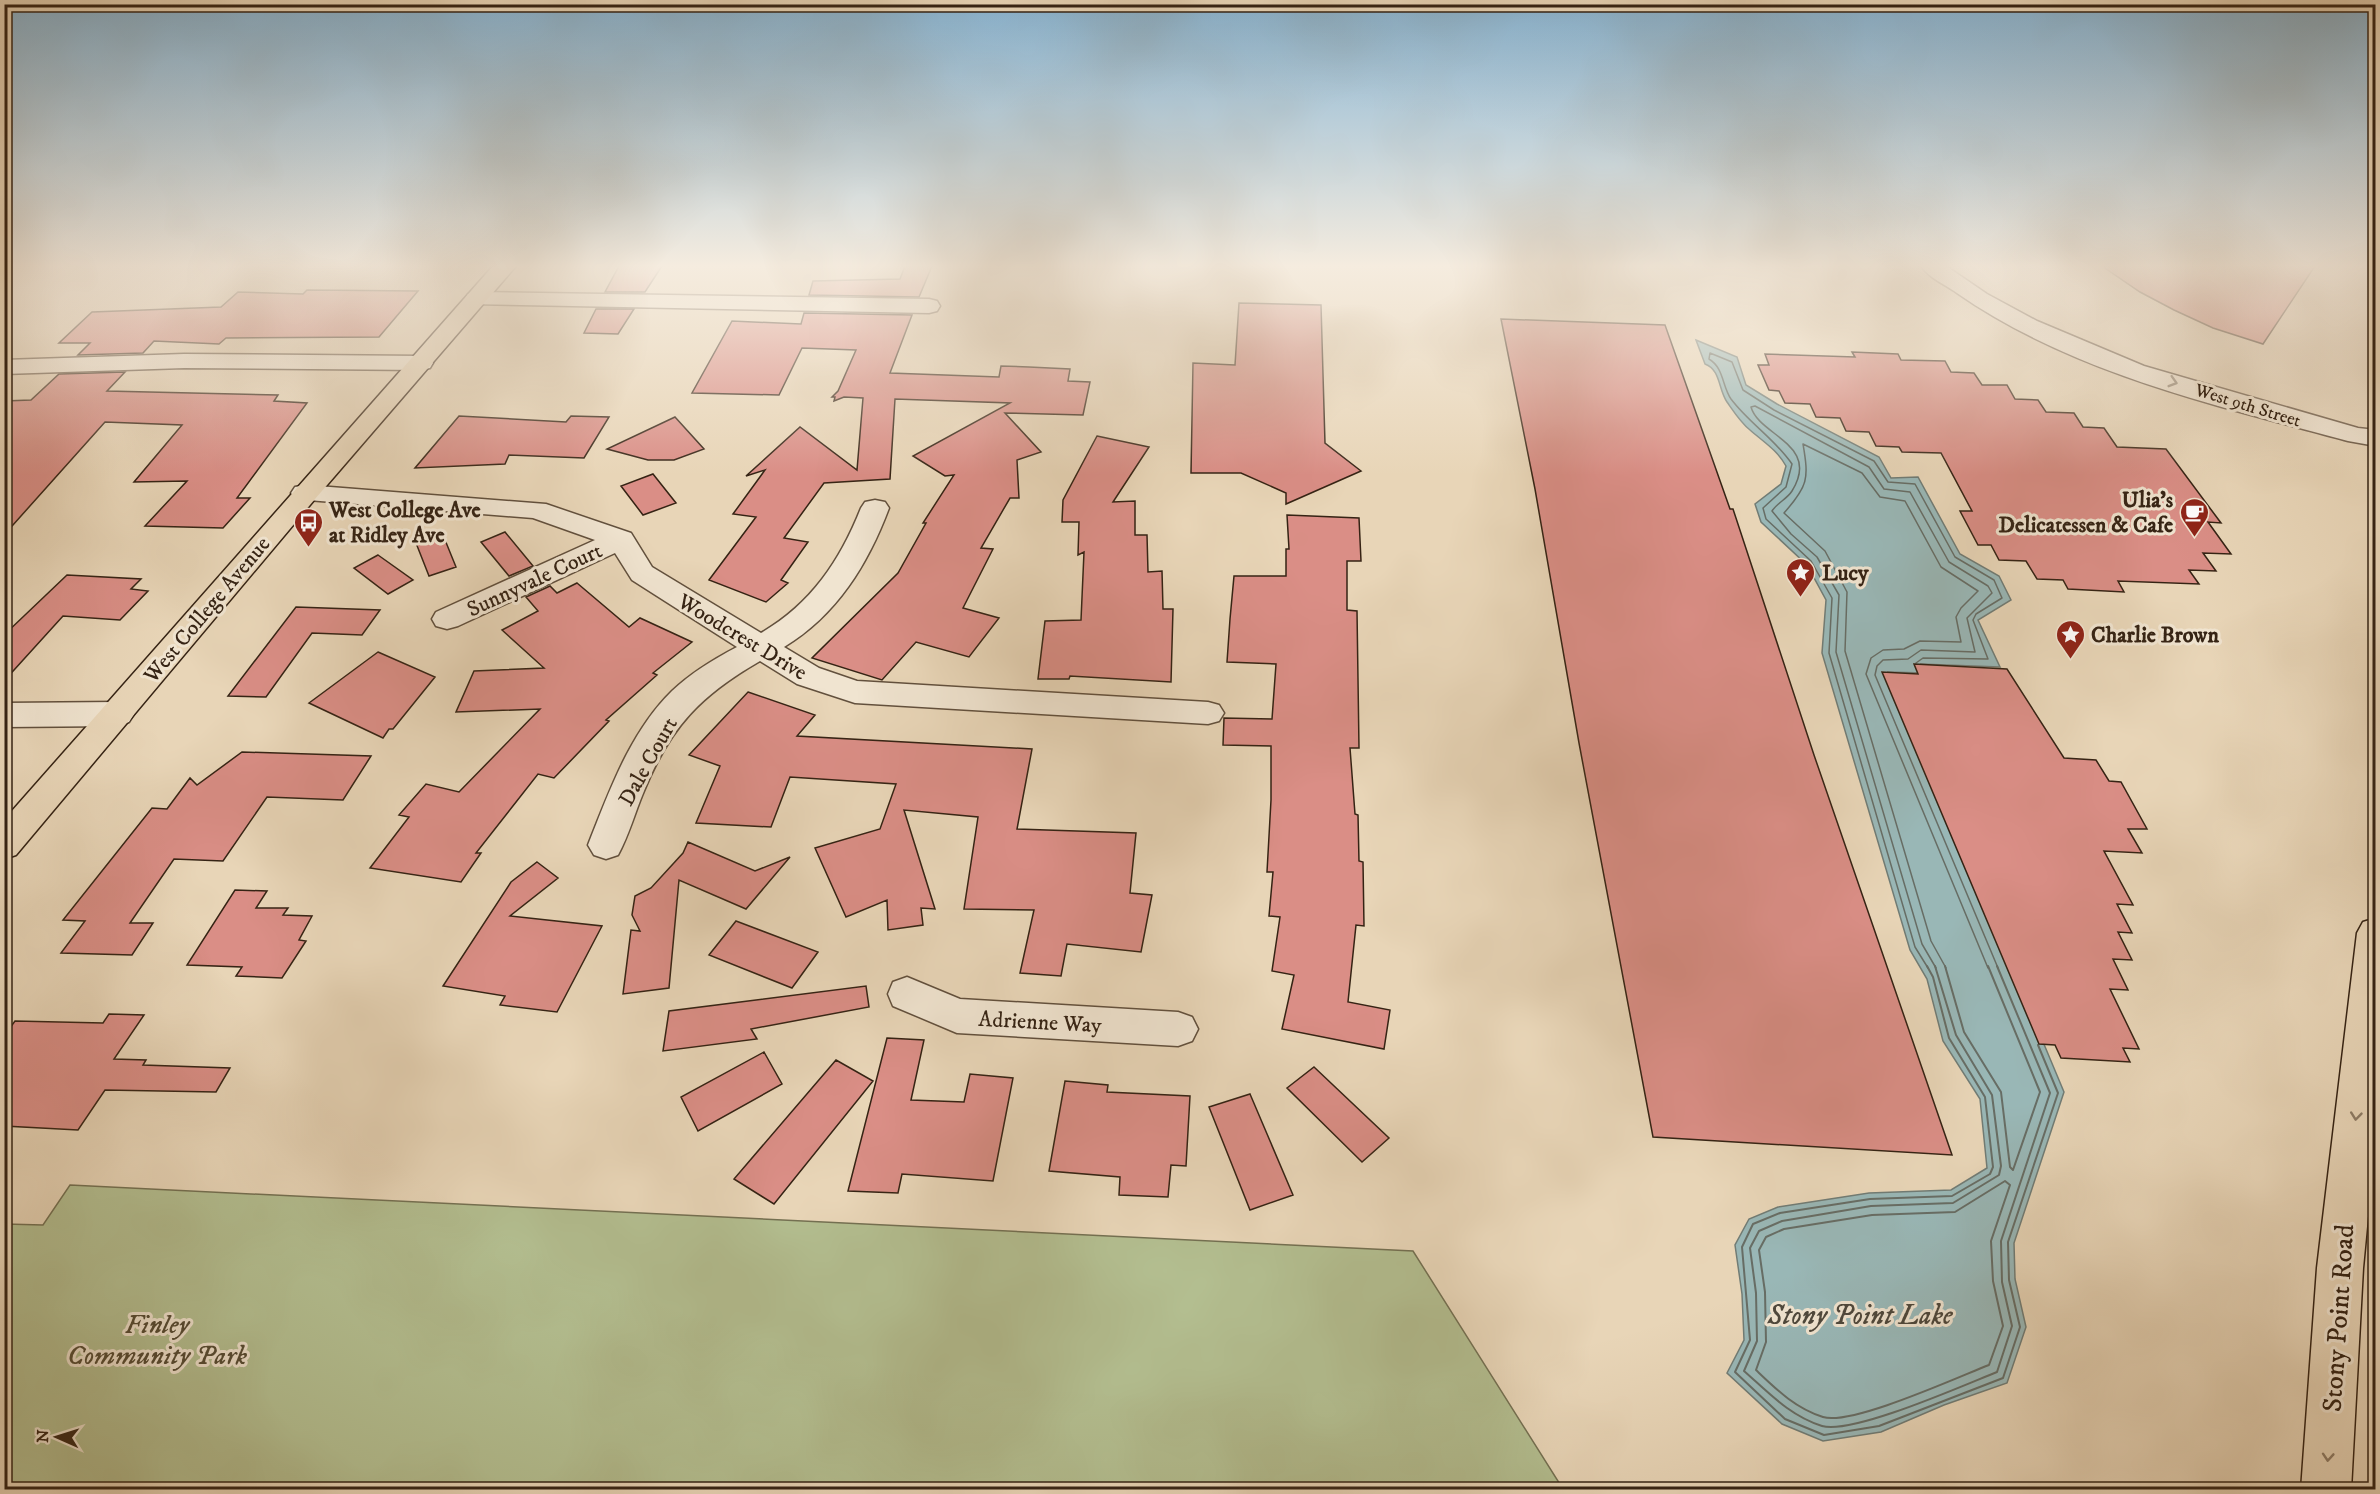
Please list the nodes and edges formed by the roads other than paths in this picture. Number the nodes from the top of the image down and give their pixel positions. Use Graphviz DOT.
graph roads {
  1 [pos="444,336"];
  2 [pos="2053,336"];
  3 [pos="2101,336"];
  4 [pos="421,363"];
  5 [pos="4,367"];
  6 [pos="2376,420"];
  7 [pos="2376,438"];
  8 [pos="305,493"];
  9 [pos="875,508"];
  10 [pos="621,539"];
  11 [pos="447,619"];
  12 [pos="761,647"];
  13 [pos="1208,713"];
  14 [pos="118,714"];
  15 [pos="4,715"];
  16 [pos="4,845"];
  17 [pos="606,845"];
  18 [pos="2376,933"];
  19 [pos="907,994"];
  20 [pos="1178,1029"];
  21 [pos="2326,1490"];
  1 -- 4 [label="main road, West College Avenue"];
  2 -- 7 [label="street, West 9th Street, one-way"];
  3 -- 6 [label="street, West 9th Street"];
  4 -- 5 [label="street"];
  4 -- 8 [label="main road, West College Avenue"];
  8 -- 10 [label="street"];
  8 -- 14 [label="main road, West College Avenue"];
  9 -- 12 [label="street, Dale Court"];
  10 -- 11 [label="street, Sunnyvale Court"];
  10 -- 12 [label="street, Woodcrest Drive"];
  12 -- 13 [label="street, Woodcrest Drive"];
  12 -- 17 [label="street, Dale Court"];
  14 -- 15 [label="street"];
  14 -- 16 [label="main road, West College Avenue"];
  18 -- 21 [label="main road, Stony Point Road, one-way"];
  19 -- 20 [label="street, Adrienne Way"];
}
